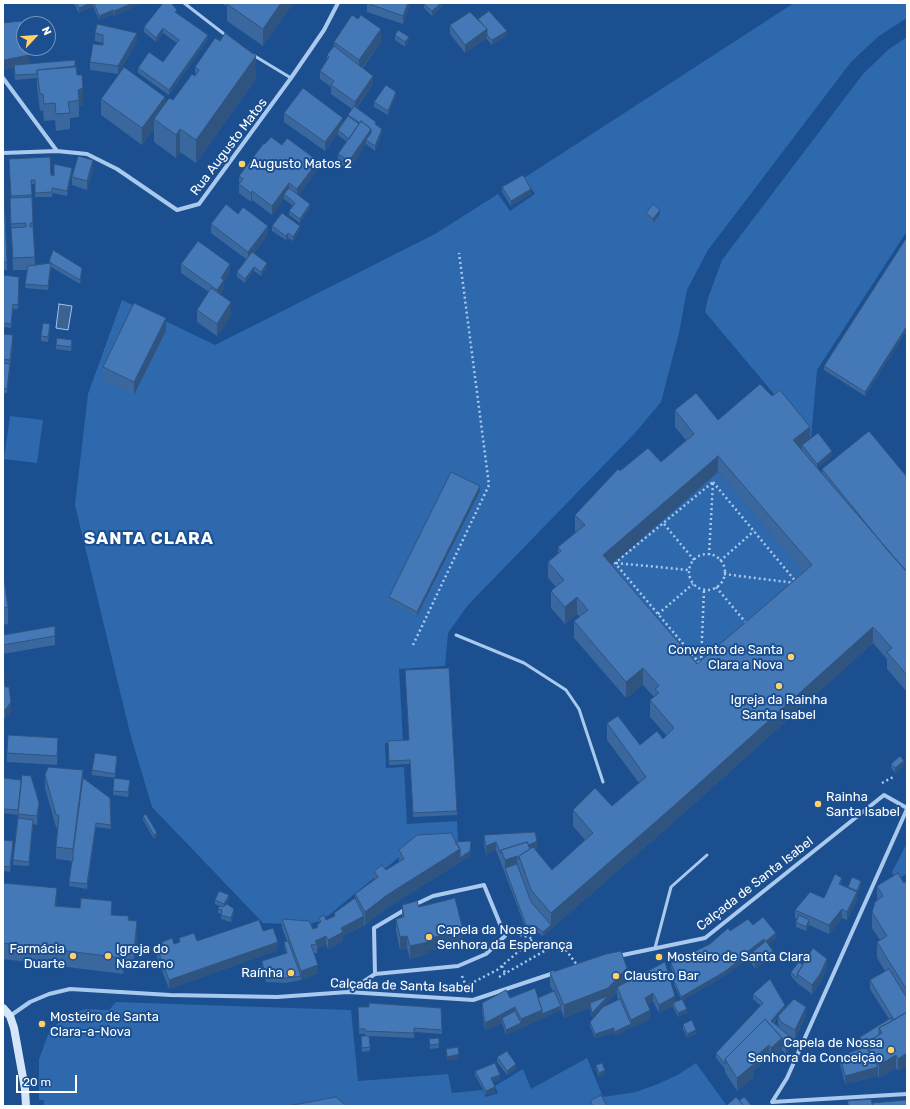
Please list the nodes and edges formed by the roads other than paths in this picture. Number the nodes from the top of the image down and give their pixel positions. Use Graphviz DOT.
graph roads {
  1 [pos="184,3"];
  2 [pos="338,3"];
  3 [pos="233,40"];
  4 [pos="251,54"];
  5 [pos="3,78"];
  6 [pos="291,78"];
  7 [pos="57,151"];
  8 [pos="3,153"];
  9 [pos="456,635"];
  10 [pos="603,782"];
  11 [pos="907,809"];
  12 [pos="707,855"];
  13 [pos="655,948"];
  14 [pos="612,957"];
  15 [pos="577,965"];
  16 [pos="375,974"];
  17 [pos="348,992"];
  18 [pos="3,1008"];
  19 [pos="10,1016"];
  20 [pos="907,1094"];
  21 [pos="26,1106"];
  1 -- 3 [label="lane"];
  2 -- 6 [label="street, Rua Augusto Matos"];
  4 -- 6 [label="lane"];
  5 -- 7 [label="street"];
  6 -- 7 [label="street, Rua Augusto Matos"];
  7 -- 8 [label="street, Rua Augusto Matos"];
  9 -- 10 [label="lane"];
  11 -- 13 [label="street, Calçada de Santa Isabel"];
  11 -- 20 [label="street, Calçada de Santa Isabel"];
  12 -- 13 [label="lane"];
  13 -- 14 [label="street, Calçada de Santa Isabel"];
  15 -- 17 [label="street, Calçada de Santa Isabel"];
  16 -- 16 [label="street"];
  16 -- 17 [label="street"];
  17 -- 19 [label="street, Calçada de Santa Isabel"];
  18 -- 19 [label="street"];
  19 -- 21 [label="street"];
}
